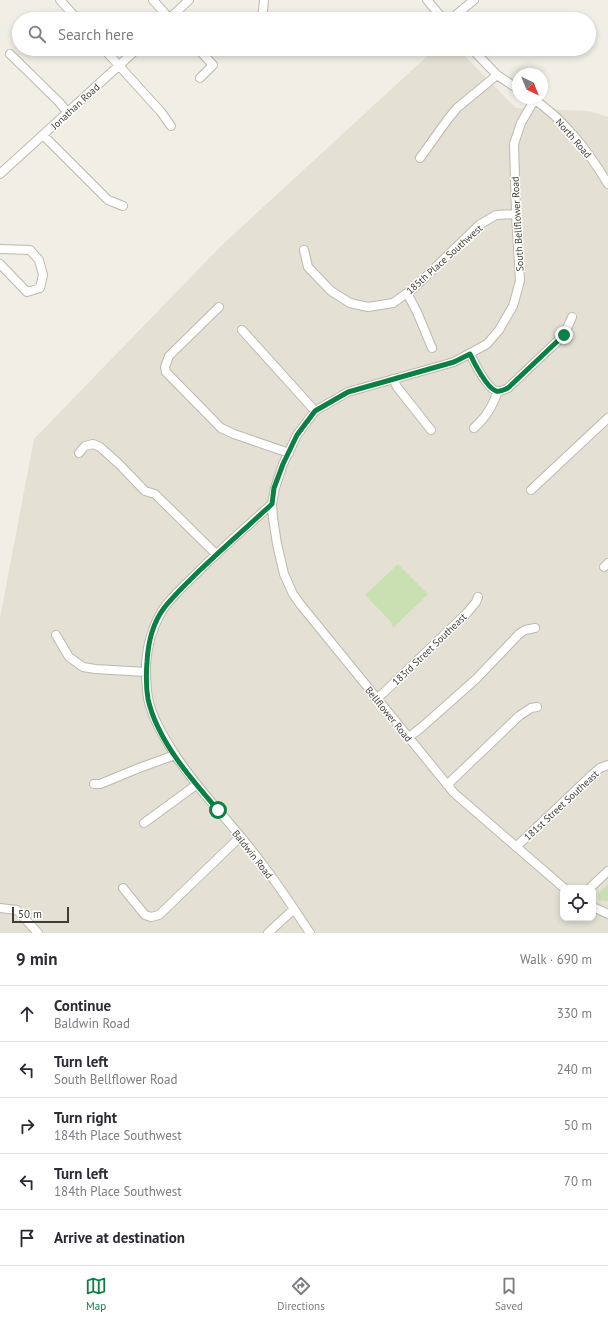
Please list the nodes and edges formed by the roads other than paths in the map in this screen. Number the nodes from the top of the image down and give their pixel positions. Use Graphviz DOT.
graph roads {
  1 [pos="60,0"];
  2 [pos="153,0"];
  3 [pos="189,0"];
  4 [pos="264,0"];
  5 [pos="427,0"];
  6 [pos="474,0"];
  7 [pos="71,12"];
  8 [pos="164,12"];
  9 [pos="177,12"];
  10 [pos="263,12"];
  11 [pos="438,12"];
  12 [pos="459,12"];
  13 [pos="12,56"];
  14 [pos="110,56"];
  15 [pos="130,56"];
  16 [pos="204,56"];
  17 [pos="479,56"];
  18 [pos="119,66"];
  19 [pos="497,75"];
  20 [pos="200,78"];
  21 [pos="512,85"];
  22 [pos="531,104"];
  23 [pos="541,104"];
  24 [pos="68,113"];
  25 [pos="171,126"];
  26 [pos="43,135"];
  27 [pos="420,158"];
  28 [pos="0,174"];
  29 [pos="608,184"];
  30 [pos="123,206"];
  31 [pos="516,214"];
  32 [pos="0,249"];
  33 [pos="304,250"];
  34 [pos="0,264"];
  35 [pos="407,293"];
  36 [pos="219,308"];
  37 [pos="572,317"];
  38 [pos="242,330"];
  39 [pos="432,348"];
  40 [pos="470,354"];
  41 [pos="393,379"];
  42 [pos="498,391"];
  43 [pos="315,411"];
  44 [pos="608,418"];
  45 [pos="474,428"];
  46 [pos="431,430"];
  47 [pos="289,452"];
  48 [pos="79,453"];
  49 [pos="531,490"];
  50 [pos="272,504"];
  51 [pos="216,554"];
  52 [pos="478,597"];
  53 [pos="535,628"];
  54 [pos="56,635"];
  55 [pos="146,672"];
  56 [pos="377,699"];
  57 [pos="537,707"];
  58 [pos="408,738"];
  59 [pos="175,756"];
  60 [pos="608,765"];
  61 [pos="94,784"];
  62 [pos="196,785"];
  63 [pos="447,785"];
  64 [pos="144,823"];
  65 [pos="240,837"];
  66 [pos="516,847"];
  67 [pos="608,871"];
  68 [pos="560,885"];
  69 [pos="593,885"];
  70 [pos="123,888"];
  71 [pos="0,908"];
  72 [pos="596,908"];
  73 [pos="294,909"];
  74 [pos="608,914"];
  75 [pos="38,933"];
  76 [pos="268,933"];
  77 [pos="310,933"];
  1 -- 7 [label="street"];
  2 -- 8 [label="street"];
  3 -- 9 [label="street"];
  4 -- 10 [label="street"];
  5 -- 11 [label="street"];
  6 -- 12 [label="street"];
  13 -- 24 [label="street"];
  14 -- 18 [label="street"];
  15 -- 18 [label="street, Jonathan Road"];
  16 -- 20 [label="street"];
  17 -- 19 [label="street"];
  18 -- 24 [label="street, Jonathan Road"];
  18 -- 25 [label="street"];
  19 -- 21 [label="street"];
  19 -- 27 [label="street"];
  22 -- 31 [label="street, South Bellflower Road"];
  23 -- 29 [label="street, North Road"];
  24 -- 26 [label="street, Jonathan Road"];
  26 -- 28 [label="street, Jonathan Road"];
  26 -- 30 [label="street"];
  31 -- 35 [label="street, 185th Place Southwest"];
  31 -- 40 [label="street, South Bellflower Road"];
  32 -- 34 [label="street"];
  33 -- 35 [label="street, 185th Place Southwest"];
  35 -- 39 [label="street"];
  36 -- 47 [label="street"];
  37 -- 42 [label="street"];
  38 -- 43 [label="street"];
  40 -- 41 [label="street, South Bellflower Road"];
  40 -- 42 [label="street"];
  41 -- 43 [label="street, South Bellflower Road"];
  41 -- 46 [label="street"];
  42 -- 45 [label="street"];
  43 -- 47 [label="street, South Bellflower Road"];
  44 -- 49 [label="street"];
  47 -- 50 [label="street, South Bellflower Road"];
  48 -- 51 [label="street"];
  50 -- 51 [label="street, Baldwin Road"];
  50 -- 56 [label="street, Bellflower Road"];
  51 -- 55 [label="street, Baldwin Road"];
  52 -- 56 [label="street, 183rd Street Southeast"];
  53 -- 58 [label="street"];
  54 -- 55 [label="street"];
  55 -- 59 [label="street, Baldwin Road"];
  56 -- 58 [label="street, Bellflower Road"];
  57 -- 63 [label="street"];
  58 -- 63 [label="street, Bellflower Road"];
  59 -- 61 [label="street"];
  59 -- 62 [label="street, Baldwin Road"];
  60 -- 66 [label="street, 181st Street Southeast"];
  62 -- 64 [label="street"];
  62 -- 65 [label="street, Baldwin Road"];
  63 -- 66 [label="street, Bellflower Road"];
  65 -- 70 [label="street"];
  65 -- 73 [label="street, Baldwin Road"];
  66 -- 68 [label="street, Bellflower Road"];
  67 -- 69 [label="street"];
  71 -- 75 [label="street"];
  72 -- 74 [label="street"];
  73 -- 76 [label="street"];
  73 -- 77 [label="street, Baldwin Road"];
}
